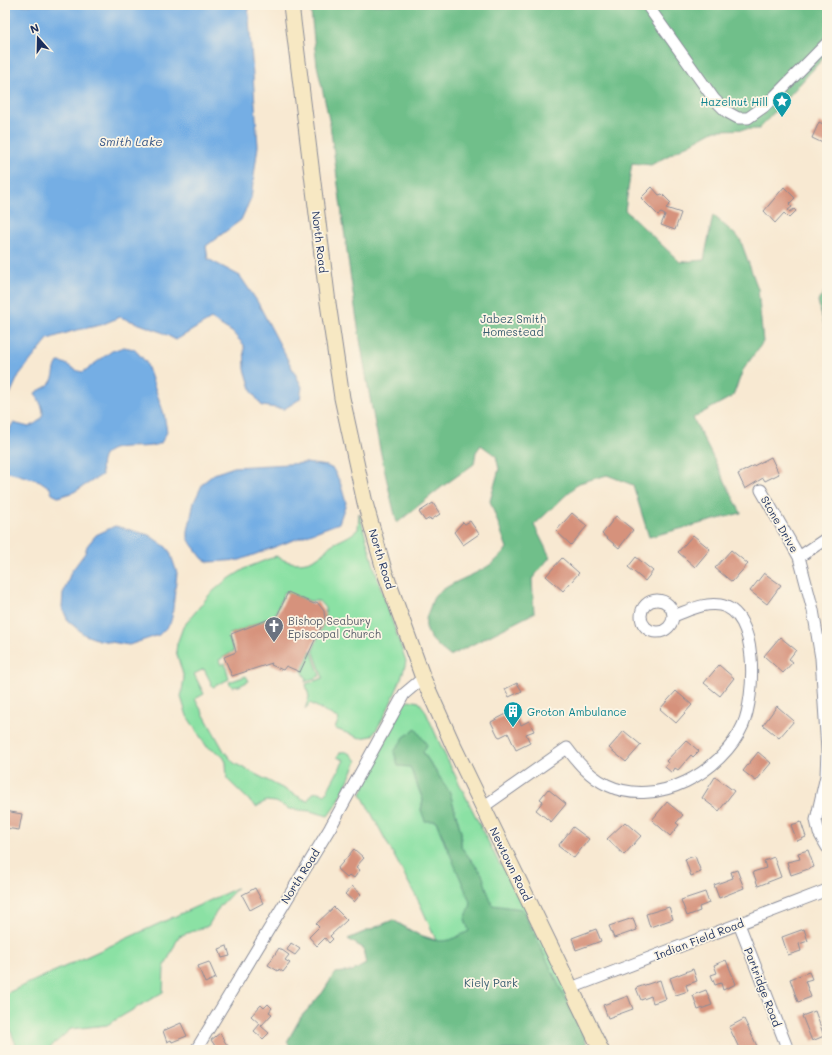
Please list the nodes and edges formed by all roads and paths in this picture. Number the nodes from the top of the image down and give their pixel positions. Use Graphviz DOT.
graph roads {
  1 [pos="291,5"];
  2 [pos="647,5"];
  3 [pos="827,43"];
  4 [pos="761,490"];
  5 [pos="827,538"];
  6 [pos="799,557"];
  7 [pos="673,616"];
  8 [pos="423,678"];
  9 [pos="483,807"];
  10 [pos="827,847"];
  11 [pos="827,890"];
  12 [pos="739,924"];
  13 [pos="572,988"];
  14 [pos="196,1050"];
  15 [pos="601,1050"];
  16 [pos="788,1050"];
  1 -- 8 [label="main road, North Road"];
  2 -- 3 [label="street"];
  4 -- 6 [label="street, Stone Drive"];
  5 -- 6 [label="street, Stone Drive"];
  6 -- 10 [label="street, Stone Drive"];
  7 -- 9 [label="street"];
  8 -- 9 [label="main road, Newtown Road"];
  8 -- 14 [label="street, North Road"];
  9 -- 13 [label="main road, Newtown Road"];
  11 -- 12 [label="street, Indian Field Road"];
  12 -- 13 [label="street, Indian Field Road"];
  12 -- 16 [label="street, Partridge Road"];
  13 -- 15 [label="main road, Newtown Road"];
}
